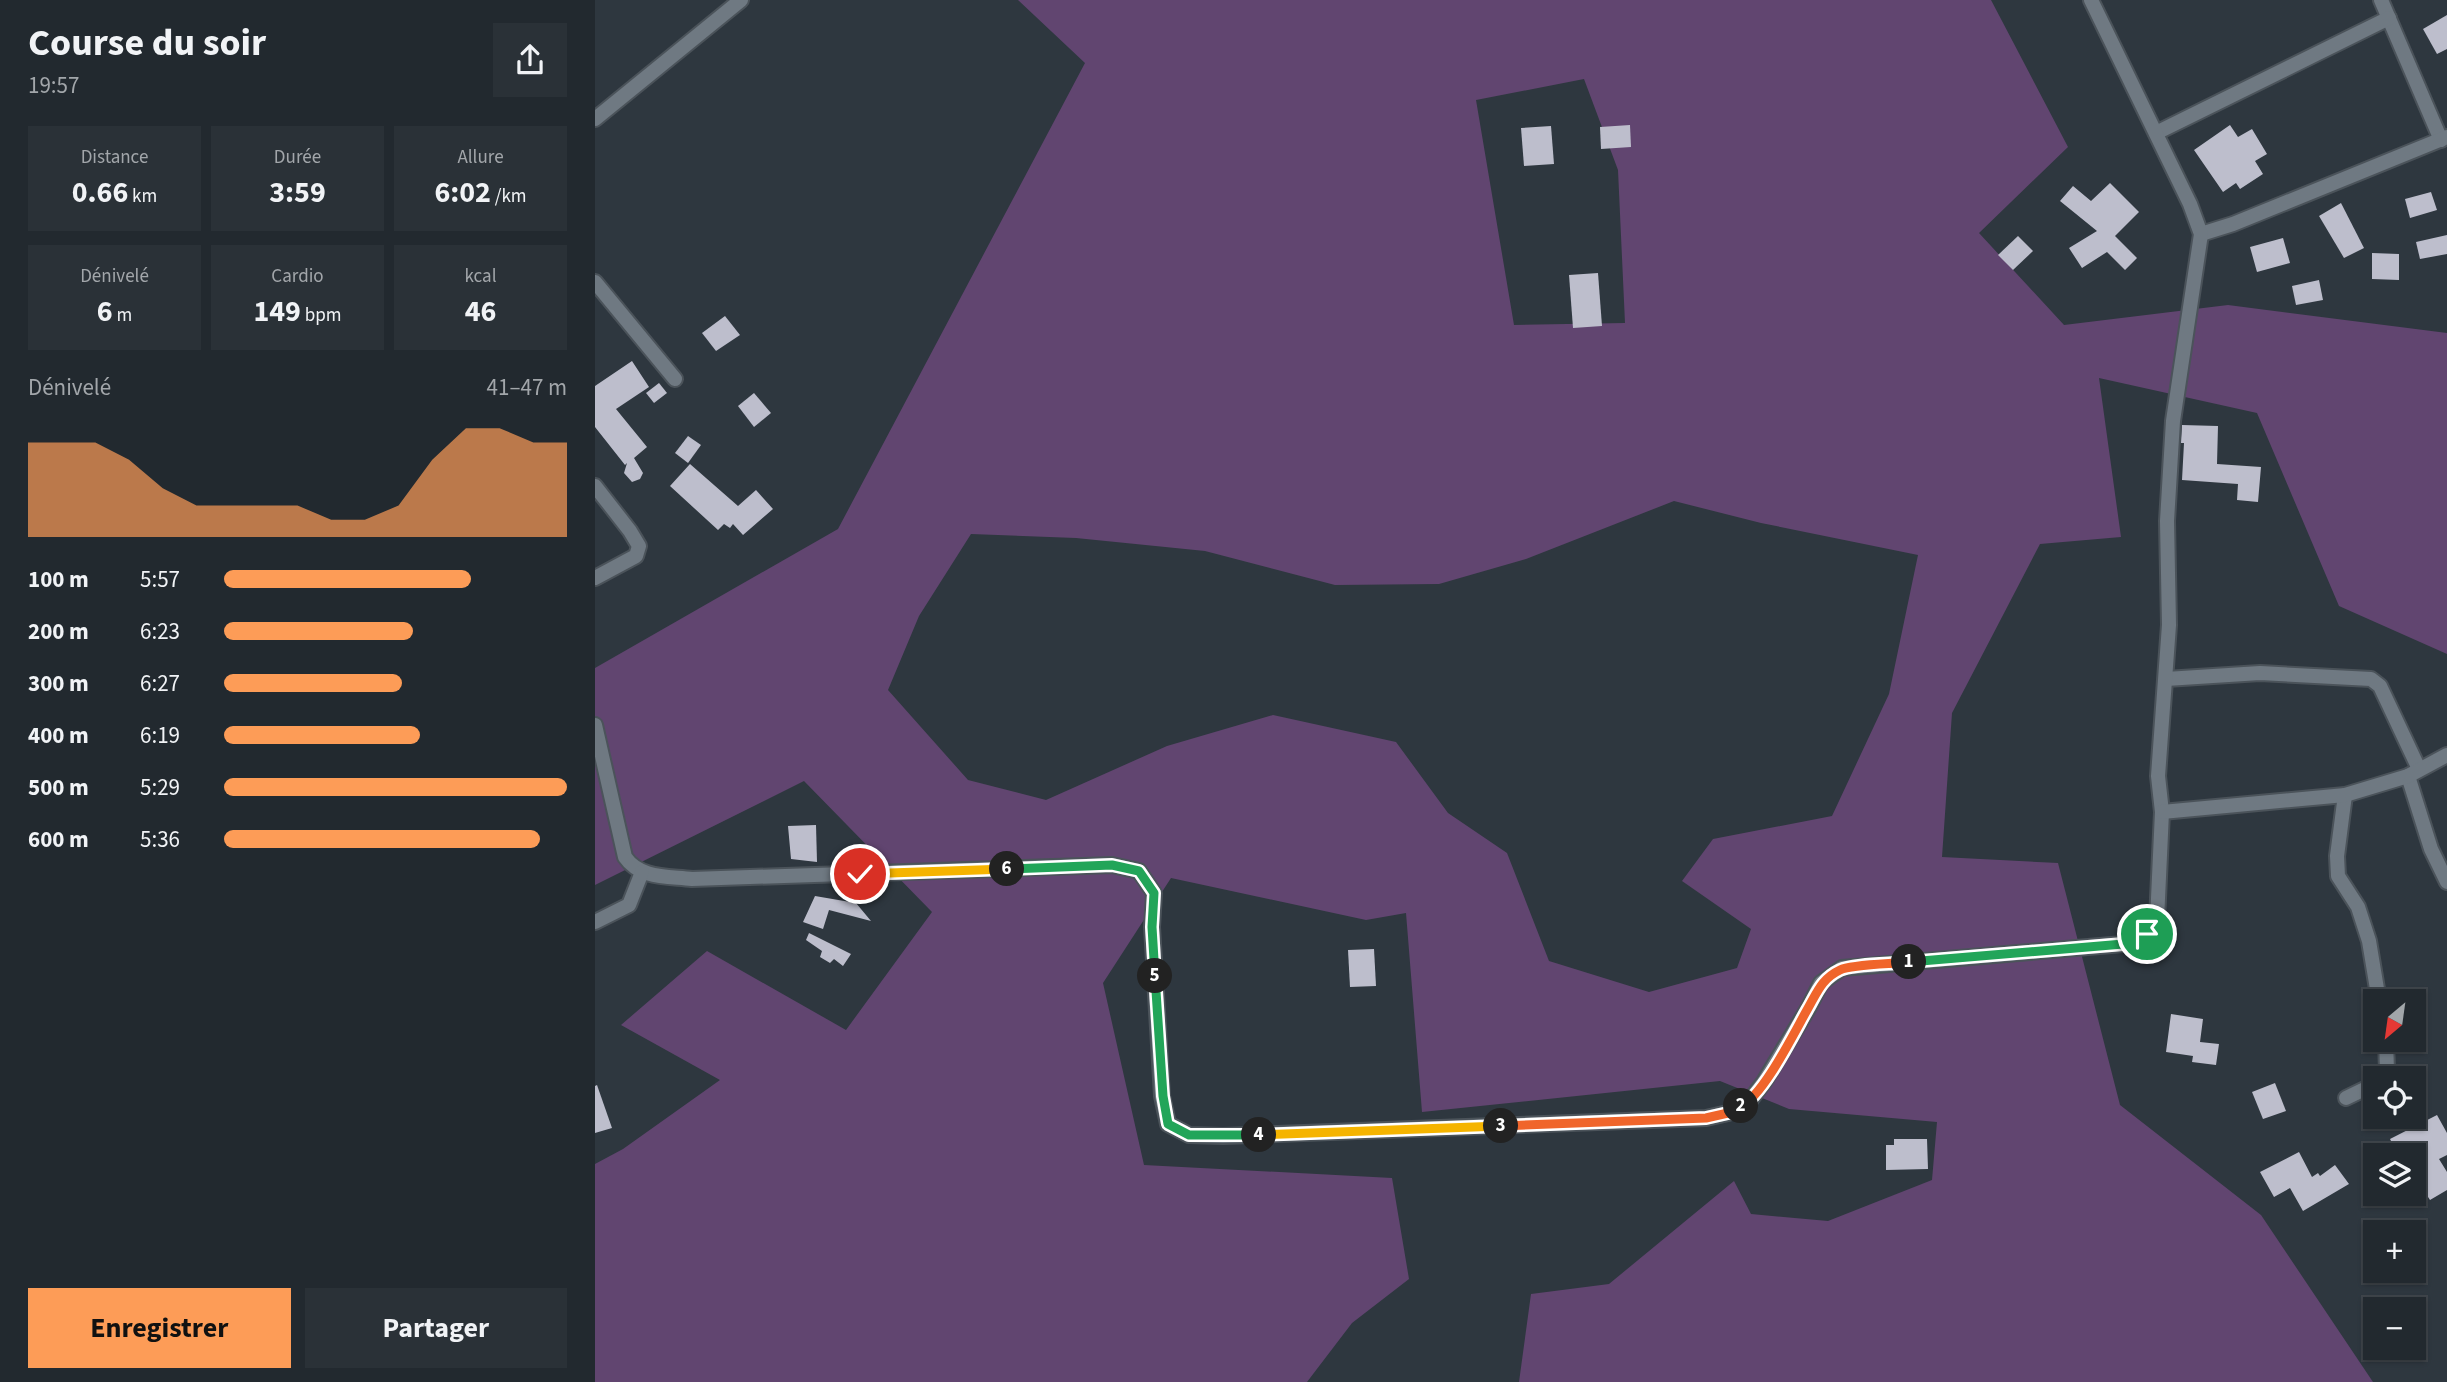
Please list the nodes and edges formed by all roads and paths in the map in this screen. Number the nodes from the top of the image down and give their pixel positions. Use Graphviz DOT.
graph roads {
  1 [pos="741,0"];
  2 [pos="2091,0"];
  3 [pos="2381,0"];
  4 [pos="2389,18"];
  5 [pos="595,119"];
  6 [pos="2156,133"];
  7 [pos="2444,138"];
  8 [pos="2201,234"];
  9 [pos="595,282"];
  10 [pos="675,379"];
  11 [pos="595,486"];
  12 [pos="595,578"];
  13 [pos="2166,679"];
  14 [pos="595,724"];
  15 [pos="2447,755"];
  16 [pos="2413,773"];
  17 [pos="2345,795"];
  18 [pos="2162,812"];
  19 [pos="642,872"];
  20 [pos="2447,882"];
  21 [pos="595,922"];
  22 [pos="2377,989"];
  23 [pos="2363,1090"];
  24 [pos="2346,1098"];
  1 -- 5 [label="street"];
  2 -- 6 [label="street"];
  3 -- 4 [label="street"];
  4 -- 6 [label="street"];
  4 -- 7 [label="street"];
  6 -- 8 [label="street"];
  7 -- 8 [label="street"];
  8 -- 13 [label="street"];
  9 -- 10 [label="street"];
  11 -- 12 [label="street"];
  13 -- 16 [label="street"];
  13 -- 18 [label="street"];
  14 -- 19 [label="street"];
  15 -- 16 [label="street"];
  16 -- 17 [label="street"];
  16 -- 20 [label="street"];
  17 -- 18 [label="street"];
  17 -- 22 [label="street"];
  18 -- 19 [label="street"];
  19 -- 21 [label="street"];
  23 -- 24 [label="street"];
}
